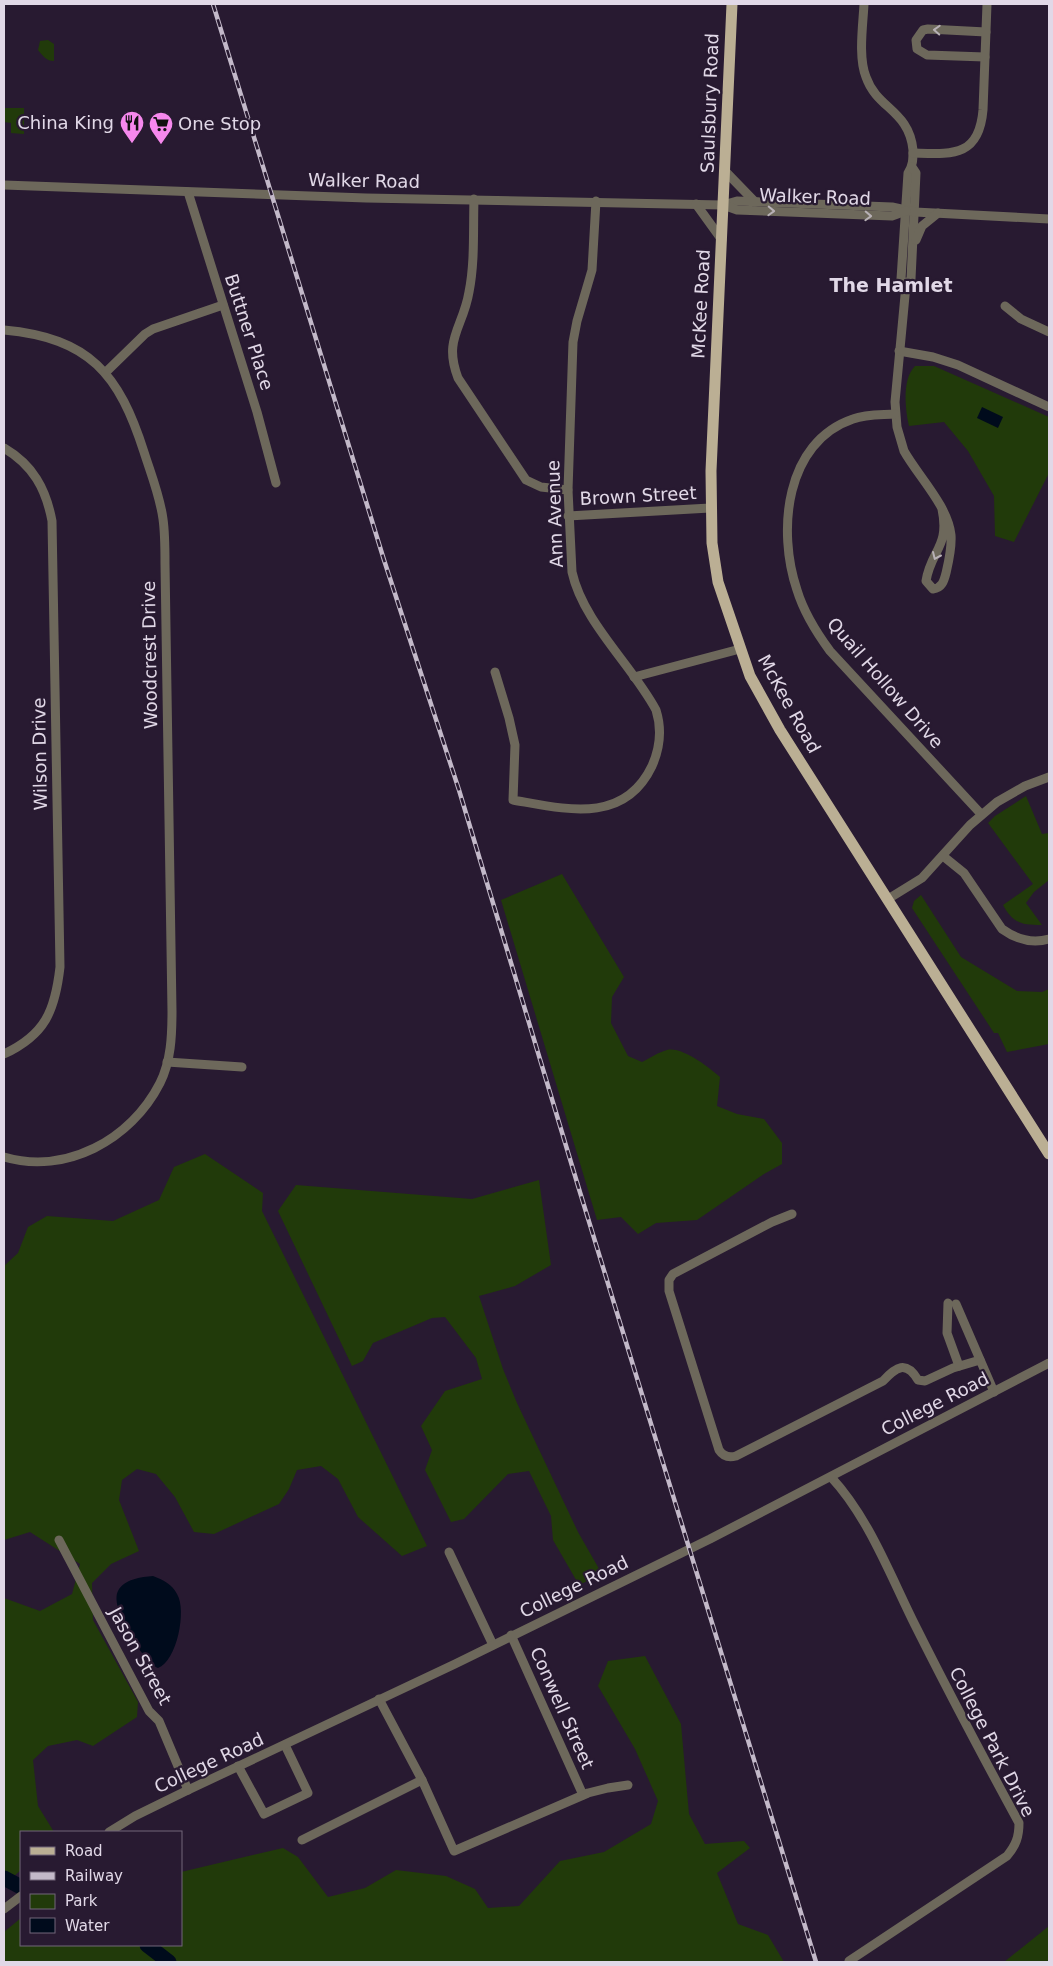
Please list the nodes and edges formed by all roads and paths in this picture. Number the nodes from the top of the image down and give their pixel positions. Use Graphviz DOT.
graph roads {
  1 [pos="732,4"];
  2 [pos="864,4"];
  3 [pos="987,4"];
  4 [pos="986,32"];
  5 [pos="985,57"];
  6 [pos="913,154"];
  7 [pos="725,171"];
  8 [pos="4,185"];
  9 [pos="188,192"];
  10 [pos="474,199"];
  11 [pos="596,201"];
  12 [pos="755,202"];
  13 [pos="696,204"];
  14 [pos="723,204"];
  15 [pos="910,212"];
  16 [pos="938,213"];
  17 [pos="1049,218"];
  18 [pos="722,240"];
  19 [pos="913,247"];
  20 [pos="906,285"];
  21 [pos="223,306"];
  22 [pos="1005,306"];
  23 [pos="4,330"];
  24 [pos="1049,332"];
  25 [pos="900,351"];
  26 [pos="106,372"];
  27 [pos="1049,408"];
  28 [pos="895,414"];
  29 [pos="4,448"];
  30 [pos="276,484"];
  31 [pos="568,490"];
  32 [pos="710,508"];
  33 [pos="942,509"];
  34 [pos="568,516"];
  35 [pos="740,649"];
  36 [pos="495,672"];
  37 [pos="634,677"];
  38 [pos="1049,777"];
  39 [pos="981,814"];
  40 [pos="943,856"];
  41 [pos="888,899"];
  42 [pos="1049,939"];
  43 [pos="4,1054"];
  44 [pos="167,1062"];
  45 [pos="242,1066"];
  46 [pos="1049,1154"];
  47 [pos="4,1157"];
  48 [pos="792,1214"];
  49 [pos="980,1360"];
  50 [pos="1049,1363"];
  51 [pos="959,1366"];
  52 [pos="994,1392"];
  53 [pos="831,1477"];
  54 [pos="59,1540"];
  55 [pos="449,1552"];
  56 [pos="511,1635"];
  57 [pos="493,1645"];
  58 [pos="379,1699"];
  59 [pos="285,1745"];
  60 [pos="238,1766"];
  61 [pos="422,1780"];
  62 [pos="628,1785"];
  63 [pos="188,1790"];
  64 [pos="583,1795"];
  65 [pos="111,1831"];
  66 [pos="302,1840"];
  67 [pos="20,1897"];
  68 [pos="6,1907"];
  69 [pos="849,1961"];
  1 -- 7 [label="main road, Saulsbury Road"];
  2 -- 6 [label="street"];
  3 -- 4 [label="street"];
  4 -- 5 [label="street"];
  4 -- 5 [label="street, one-way"];
  5 -- 6 [label="street"];
  6 -- 15 [label="street"];
  7 -- 12 [label="street"];
  7 -- 14 [label="main road, Saulsbury Road"];
  8 -- 9 [label="street, Walker Road"];
  9 -- 10 [label="street, Walker Road"];
  9 -- 21 [label="street, Buttner Place"];
  10 -- 11 [label="street, Walker Road"];
  10 -- 31 [label="street"];
  11 -- 13 [label="street, Walker Road"];
  11 -- 31 [label="street, Ann Avenue"];
  12 -- 14 [label="street, Walker Road"];
  12 -- 15 [label="street, Walker Road"];
  13 -- 14 [label="street, Walker Road"];
  13 -- 18 [label="street"];
  14 -- 15 [label="street, Walker Road, one-way"];
  14 -- 18 [label="main road, McKee Road"];
  15 -- 16 [label="street, Walker Road"];
  15 -- 19 [label="street"];
  15 -- 20 [label="street"];
  16 -- 17 [label="street, Walker Road"];
  16 -- 19 [label="street"];
  18 -- 32 [label="main road, McKee Road"];
  19 -- 20 [label="street"];
  20 -- 25 [label="street"];
  21 -- 26 [label="street"];
  21 -- 30 [label="street, Buttner Place"];
  22 -- 24 [label="street"];
  23 -- 26 [label="street, Woodcrest Drive"];
  25 -- 27 [label="street"];
  25 -- 28 [label="street"];
  26 -- 44 [label="street, Woodcrest Drive"];
  28 -- 33 [label="street"];
  28 -- 39 [label="street, Quail Hollow Drive"];
  29 -- 43 [label="street, Wilson Drive"];
  31 -- 34 [label="street, Ann Avenue"];
  32 -- 34 [label="street, Brown Street"];
  32 -- 35 [label="main road, McKee Road"];
  33 -- 33 [label="street, one-way"];
  34 -- 37 [label="street, Ann Avenue"];
  35 -- 37 [label="street"];
  35 -- 41 [label="main road, McKee Road"];
  36 -- 37 [label="street, Ann Avenue"];
  38 -- 39 [label="street"];
  39 -- 40 [label="street"];
  40 -- 41 [label="street"];
  40 -- 42 [label="street"];
  41 -- 46 [label="main road, McKee Road"];
  44 -- 45 [label="street"];
  44 -- 47 [label="street, Woodcrest Drive"];
  48 -- 51 [label="street"];
  49 -- 51 [label="street"];
  49 -- 51 [label="street"];
  49 -- 52 [label="street"];
  50 -- 52 [label="street, College Road"];
  52 -- 53 [label="street, College Road"];
  53 -- 56 [label="street, College Road"];
  53 -- 69 [label="street, College Park Drive"];
  54 -- 63 [label="street, Jason Street"];
  55 -- 57 [label="street"];
  56 -- 57 [label="street, College Road"];
  56 -- 64 [label="street, Conwell Street"];
  57 -- 58 [label="street, College Road"];
  58 -- 59 [label="street, College Road"];
  58 -- 61 [label="street"];
  59 -- 60 [label="street, College Road"];
  59 -- 60 [label="street"];
  60 -- 63 [label="street, College Road"];
  61 -- 64 [label="street"];
  61 -- 66 [label="street"];
  62 -- 64 [label="street"];
  63 -- 65 [label="street, College Road"];
  67 -- 68 [label="street"];
}
